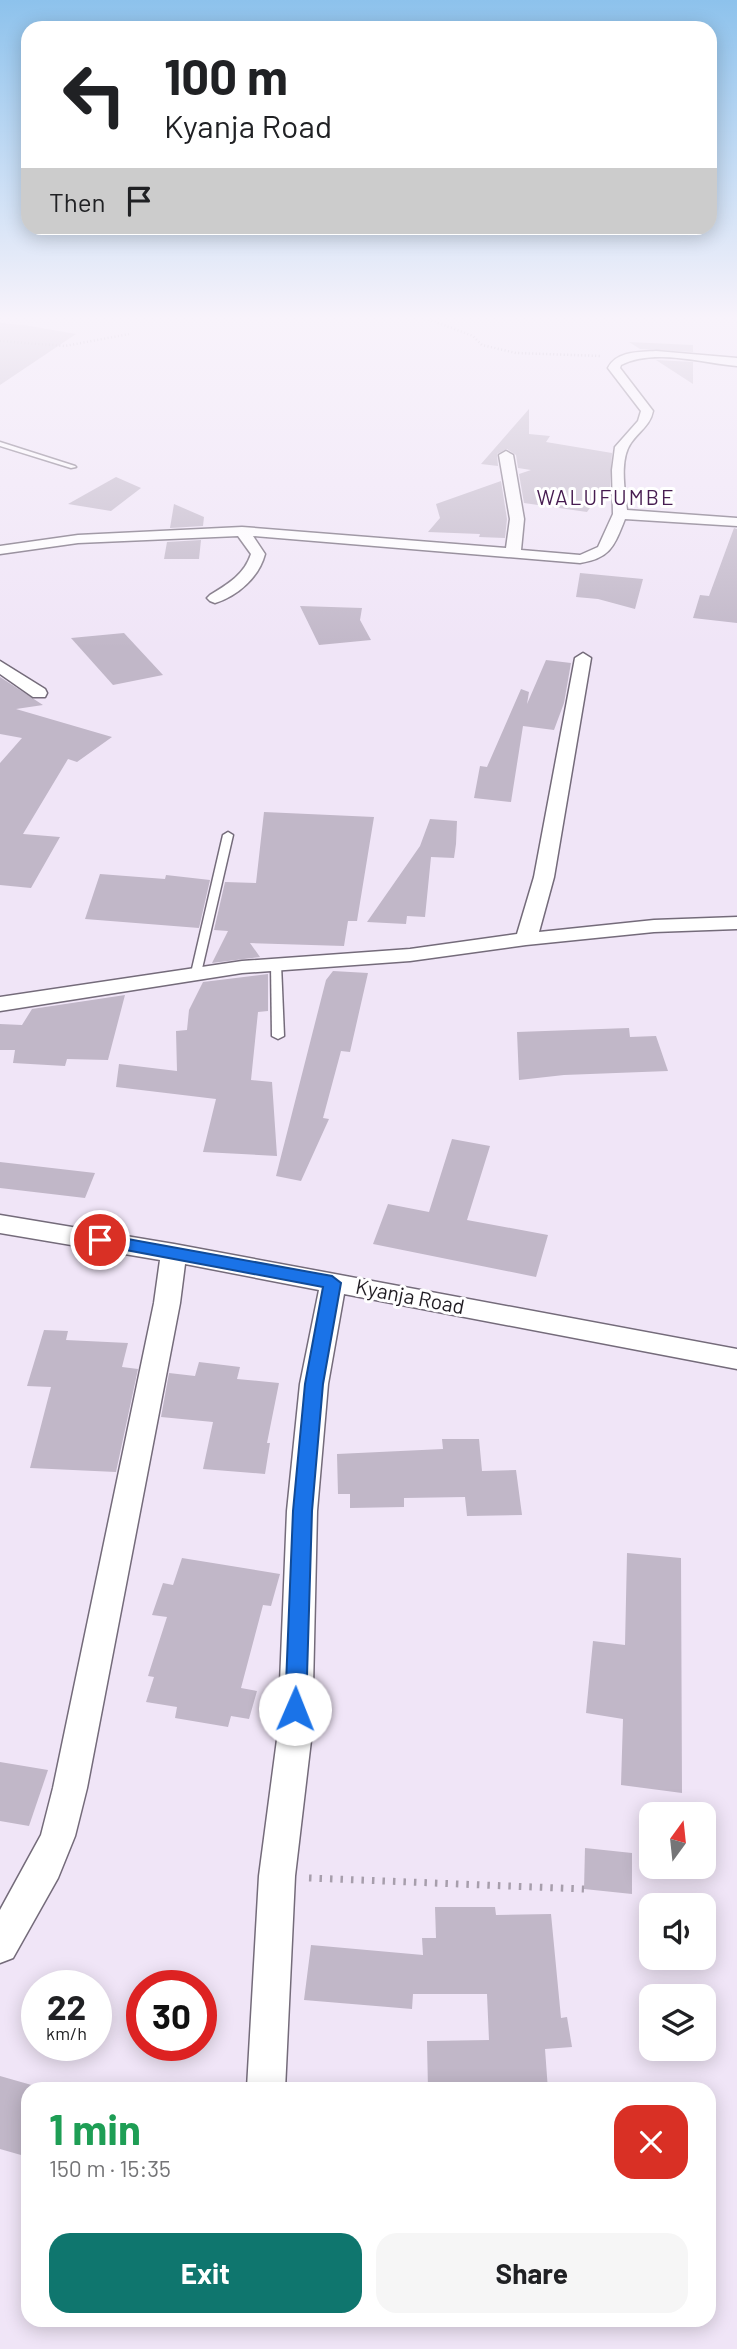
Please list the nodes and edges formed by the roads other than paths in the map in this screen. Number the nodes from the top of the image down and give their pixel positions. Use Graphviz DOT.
graph roads {
  1 [pos="636,429"];
  2 [pos="0,444"];
  3 [pos="506,455"];
  4 [pos="72,467"];
  5 [pos="620,514"];
  6 [pos="737,523"];
  7 [pos="242,531"];
  8 [pos="0,550"];
  9 [pos="513,553"];
  10 [pos="215,598"];
  11 [pos="583,658"];
  12 [pos="0,666"];
  13 [pos="39,693"];
  14 [pos="228,835"];
  15 [pos="737,923"];
  16 [pos="526,939"];
  17 [pos="276,964"];
  18 [pos="197,973"];
  19 [pos="0,1004"];
  20 [pos="278,1036"];
  21 [pos="0,1224"];
  22 [pos="174,1253"];
  23 [pos="332,1283"];
  24 [pos="737,1359"];
  25 [pos="0,1945"];
  26 [pos="266,2082"];
  1 -- 5 [label="street"];
  2 -- 4 [label="lane"];
  3 -- 9 [label="street"];
  5 -- 6 [label="street"];
  5 -- 9 [label="street"];
  7 -- 8 [label="street"];
  7 -- 9 [label="street"];
  7 -- 10 [label="street"];
  11 -- 16 [label="street"];
  12 -- 13 [label="street"];
  14 -- 18 [label="lane"];
  15 -- 16 [label="street"];
  16 -- 17 [label="street"];
  17 -- 18 [label="street"];
  17 -- 20 [label="lane"];
  18 -- 19 [label="street"];
  21 -- 22 [label="street, Kyanja Road"];
  22 -- 23 [label="street, Kyanja Road"];
  22 -- 25 [label="street"];
  23 -- 24 [label="street, Kyanja Road"];
  23 -- 26 [label="street"];
}
